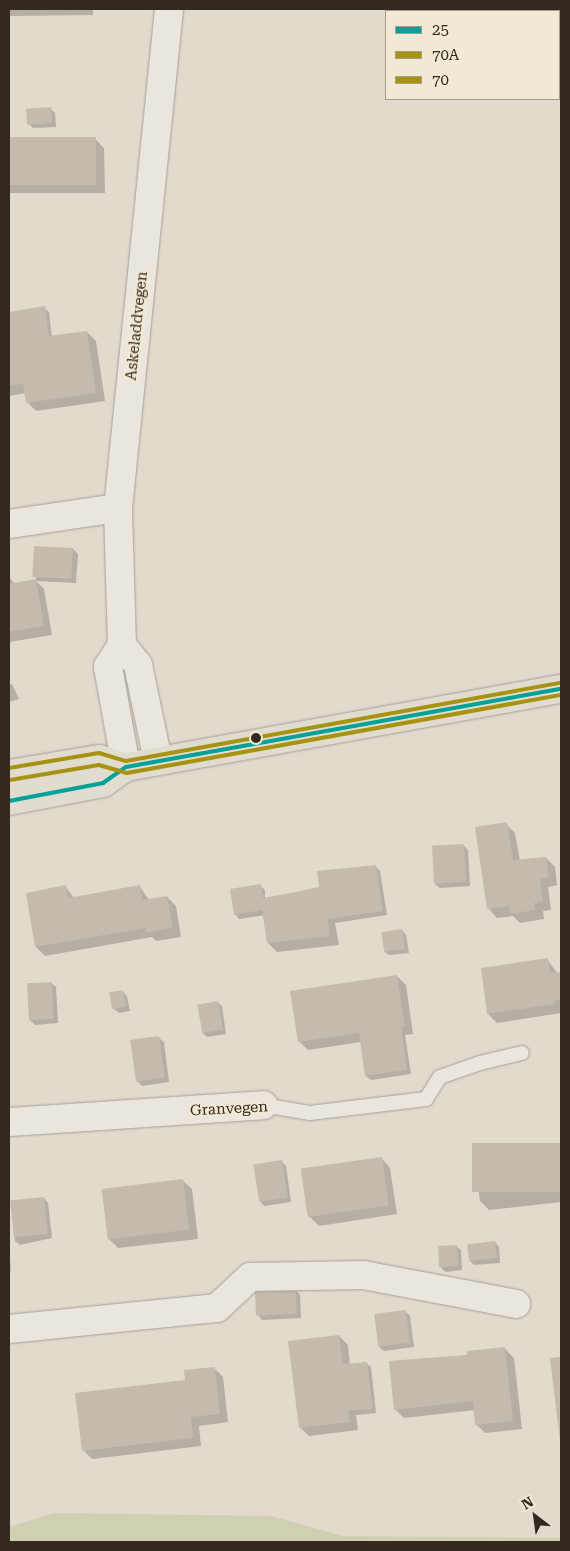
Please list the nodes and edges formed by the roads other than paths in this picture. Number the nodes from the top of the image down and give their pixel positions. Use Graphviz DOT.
graph roads {
  1 [pos="169,9"];
  2 [pos="118,508"];
  3 [pos="9,524"];
  4 [pos="122,645"];
  5 [pos="561,690"];
  6 [pos="158,761"];
  7 [pos="126,767"];
  8 [pos="9,774"];
  9 [pos="9,801"];
  10 [pos="522,1053"];
  11 [pos="263,1105"];
  12 [pos="9,1122"];
  13 [pos="516,1304"];
  14 [pos="9,1329"];
  1 -- 2 [label="street, Askeladdvegen"];
  2 -- 3 [label="street"];
  2 -- 4 [label="street, Askeladdvegen"];
  4 -- 6 [label="street"];
  4 -- 7 [label="street"];
  5 -- 6 [label="main road"];
  6 -- 7 [label="main road"];
  7 -- 8 [label="main road"];
  7 -- 9 [label="main road"];
  10 -- 11 [label="lane, Granvegen"];
  11 -- 12 [label="street, Granvegen"];
  13 -- 14 [label="street"];
}
